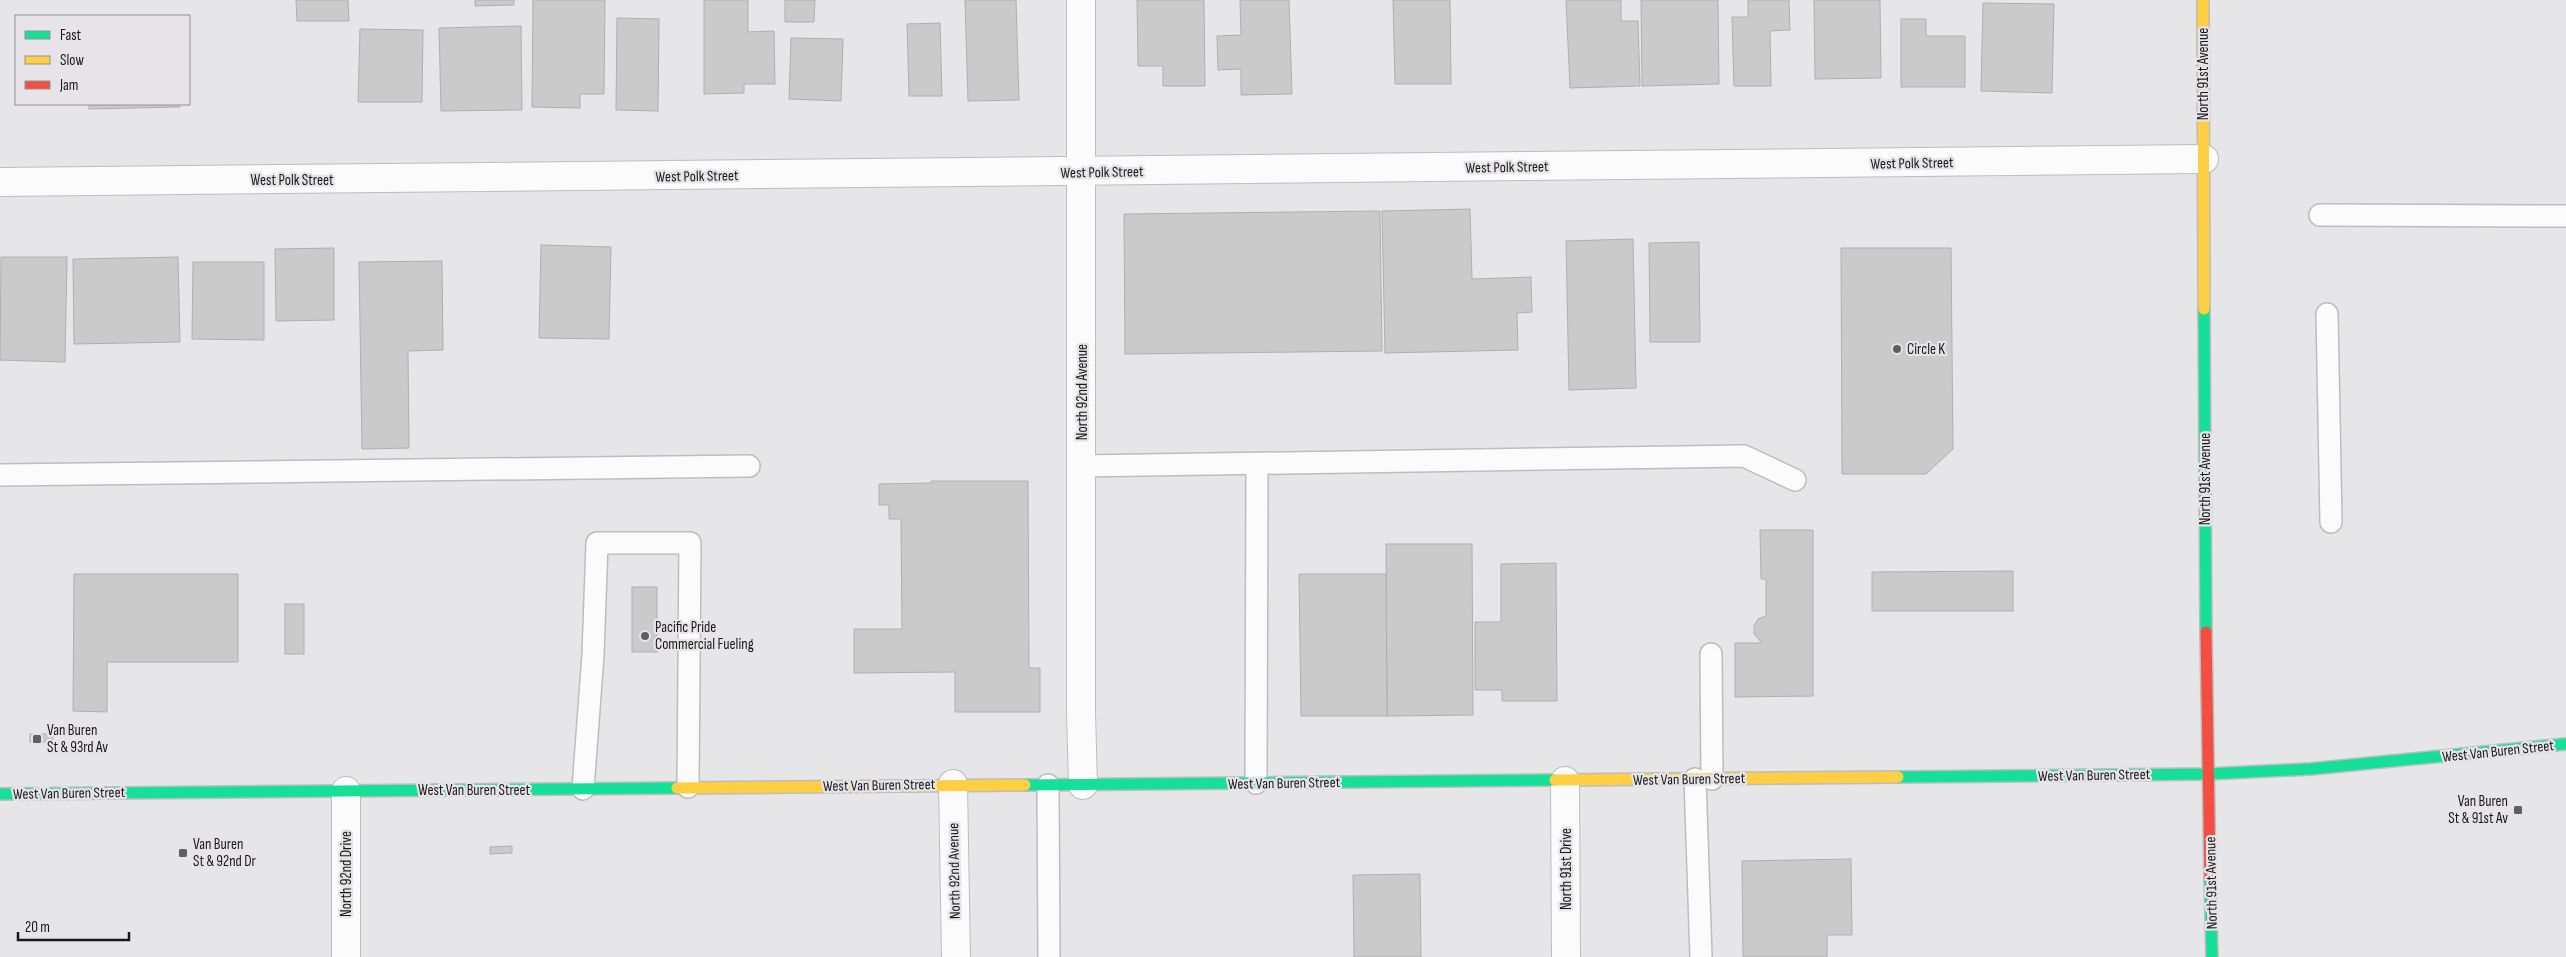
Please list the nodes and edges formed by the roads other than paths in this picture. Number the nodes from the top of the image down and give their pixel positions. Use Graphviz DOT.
graph roads {
  1 [pos="1082,0"];
  2 [pos="2203,0"];
  3 [pos="2204,160"];
  4 [pos="1082,172"];
  5 [pos="0,182"];
  6 [pos="2320,215"];
  7 [pos="2566,216"];
  8 [pos="2327,314"];
  9 [pos="1257,464"];
  10 [pos="749,466"];
  11 [pos="1081,466"];
  12 [pos="0,475"];
  13 [pos="1795,480"];
  14 [pos="2332,522"];
  15 [pos="1710,654"];
  16 [pos="2566,744"];
  17 [pos="2208,774"];
  18 [pos="1704,779"];
  19 [pos="1565,781"];
  20 [pos="1256,783"];
  21 [pos="953,784"];
  22 [pos="1048,785"];
  23 [pos="1083,785"];
  24 [pos="688,788"];
  25 [pos="583,789"];
  26 [pos="346,790"];
  27 [pos="0,794"];
  28 [pos="346,957"];
  29 [pos="956,957"];
  30 [pos="1049,957"];
  31 [pos="1566,957"];
  32 [pos="1701,957"];
  33 [pos="2212,957"];
  1 -- 4 [label="street, North 92nd Avenue"];
  2 -- 3 [label="main road, North 91st Avenue"];
  3 -- 4 [label="street, West Polk Street"];
  3 -- 17 [label="main road, North 91st Avenue"];
  4 -- 5 [label="street, West Polk Street"];
  4 -- 11 [label="street, North 92nd Avenue"];
  6 -- 7 [label="lane"];
  8 -- 14 [label="lane"];
  9 -- 11 [label="lane"];
  9 -- 13 [label="lane"];
  9 -- 20 [label="lane"];
  10 -- 12 [label="lane"];
  11 -- 23 [label="street, North 92nd Avenue"];
  15 -- 18 [label="lane"];
  16 -- 17 [label="main road, West Van Buren Street"];
  17 -- 18 [label="main road, West Van Buren Street"];
  17 -- 33 [label="main road, North 91st Avenue"];
  18 -- 19 [label="main road, West Van Buren Street"];
  18 -- 32 [label="lane"];
  19 -- 20 [label="main road, West Van Buren Street"];
  19 -- 31 [label="street, North 91st Drive"];
  20 -- 23 [label="main road, West Van Buren Street"];
  21 -- 22 [label="main road, West Van Buren Street"];
  21 -- 24 [label="main road, West Van Buren Street"];
  21 -- 29 [label="street, North 92nd Avenue"];
  22 -- 23 [label="main road, West Van Buren Street"];
  22 -- 30 [label="lane"];
  24 -- 25 [label="main road, West Van Buren Street"];
  24 -- 25 [label="lane"];
  25 -- 26 [label="main road, West Van Buren Street"];
  26 -- 27 [label="main road, West Van Buren Street"];
  26 -- 28 [label="street, North 92nd Drive"];
}
